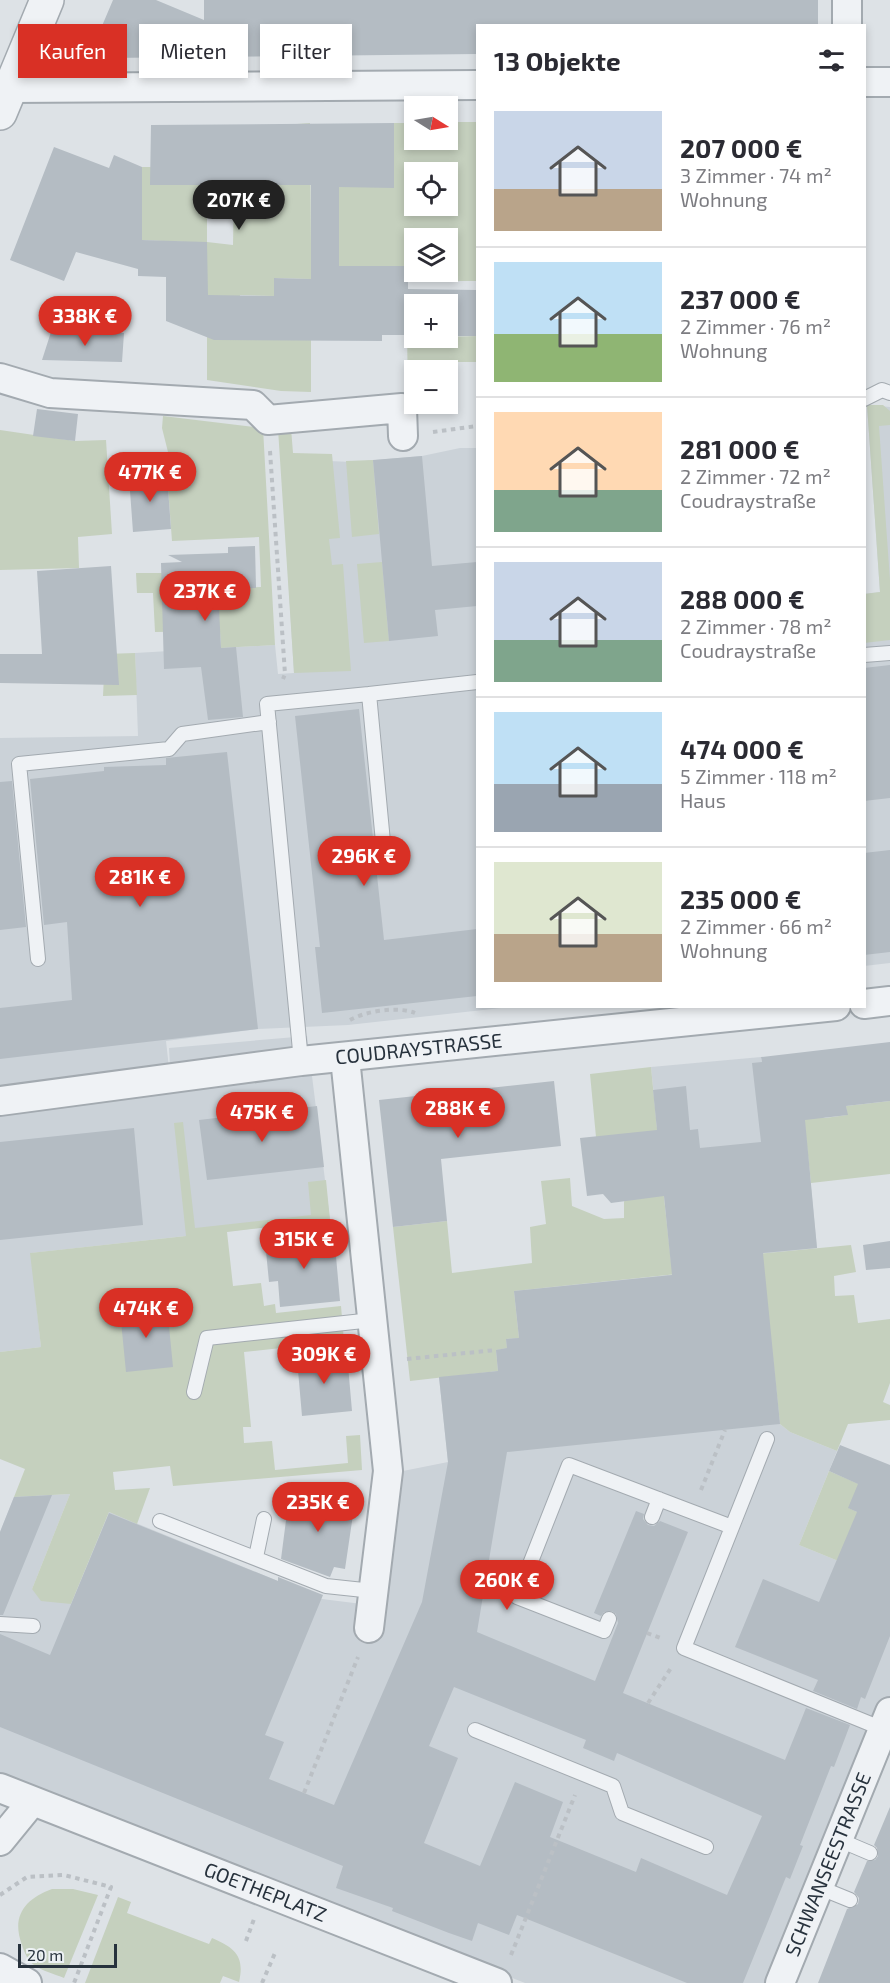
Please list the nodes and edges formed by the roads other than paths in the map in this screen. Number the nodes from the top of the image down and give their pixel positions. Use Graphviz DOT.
graph roads {
  1 [pos="47,0"];
  2 [pos="847,0"];
  3 [pos="847,24"];
  4 [pos="866,82"];
  5 [pos="890,82"];
  6 [pos="476,85"];
  7 [pos="3,95"];
  8 [pos="0,378"];
  9 [pos="890,393"];
  10 [pos="866,398"];
  11 [pos="403,436"];
  12 [pos="890,653"];
  13 [pos="866,656"];
  14 [pos="476,682"];
  15 [pos="369,694"];
  16 [pos="269,722"];
  17 [pos="385,863"];
  18 [pos="38,959"];
  19 [pos="890,1001"];
  20 [pos="866,1004"];
  21 [pos="801,1008"];
  22 [pos="645,1017"];
  23 [pos="345,1058"];
  24 [pos="301,1061"];
  25 [pos="0,1101"];
  26 [pos="372,1320"];
  27 [pos="194,1392"];
  28 [pos="767,1439"];
  29 [pos="659,1499"];
  30 [pos="651,1517"];
  31 [pos="264,1519"];
  32 [pos="160,1521"];
  33 [pos="732,1527"];
  34 [pos="256,1557"];
  35 [pos="373,1591"];
  36 [pos="609,1619"];
  37 [pos="0,1624"];
  38 [pos="33,1626"];
  39 [pos="369,1628"];
  40 [pos="887,1720"];
  41 [pos="476,1730"];
  42 [pos="0,1788"];
  43 [pos="32,1803"];
  44 [pos="837,1839"];
  45 [pos="0,1841"];
  46 [pos="706,1847"];
  47 [pos="870,1853"];
  48 [pos="818,1887"];
  49 [pos="850,1900"];
  50 [pos="0,1968"];
  51 [pos="500,1969"];
  52 [pos="27,1983"];
  53 [pos="780,1983"];
  1 -- 7 [label="street"];
  2 -- 3 [label="street"];
  4 -- 5 [label="street"];
  6 -- 7 [label="street"];
  8 -- 11 [label="street"];
  9 -- 10 [label="lane"];
  12 -- 13 [label="lane"];
  14 -- 15 [label="lane"];
  15 -- 16 [label="lane"];
  15 -- 17 [label="lane"];
  16 -- 18 [label="lane"];
  16 -- 24 [label="lane"];
  19 -- 20 [label="street"];
  21 -- 22 [label="street, COUDRAYSTRASSE"];
  22 -- 23 [label="street, COUDRAYSTRASSE"];
  23 -- 24 [label="street, COUDRAYSTRASSE"];
  23 -- 26 [label="street"];
  24 -- 25 [label="street, COUDRAYSTRASSE"];
  26 -- 27 [label="lane"];
  26 -- 35 [label="street"];
  28 -- 33 [label="lane"];
  29 -- 30 [label="lane"];
  29 -- 33 [label="lane"];
  29 -- 36 [label="lane"];
  31 -- 34 [label="lane"];
  32 -- 34 [label="lane"];
  33 -- 40 [label="lane"];
  34 -- 35 [label="lane"];
  35 -- 39 [label="street"];
  37 -- 38 [label="lane"];
  40 -- 44 [label="street, SCHWANSEESTRASSE"];
  41 -- 46 [label="lane"];
  42 -- 43 [label="street, GOETHEPLATZ"];
  43 -- 45 [label="street"];
  43 -- 51 [label="street, GOETHEPLATZ"];
  44 -- 47 [label="lane"];
  44 -- 48 [label="street, SCHWANSEESTRASSE"];
  48 -- 49 [label="lane"];
  48 -- 53 [label="street, SCHWANSEESTRASSE"];
  50 -- 52 [label="street"];
}
